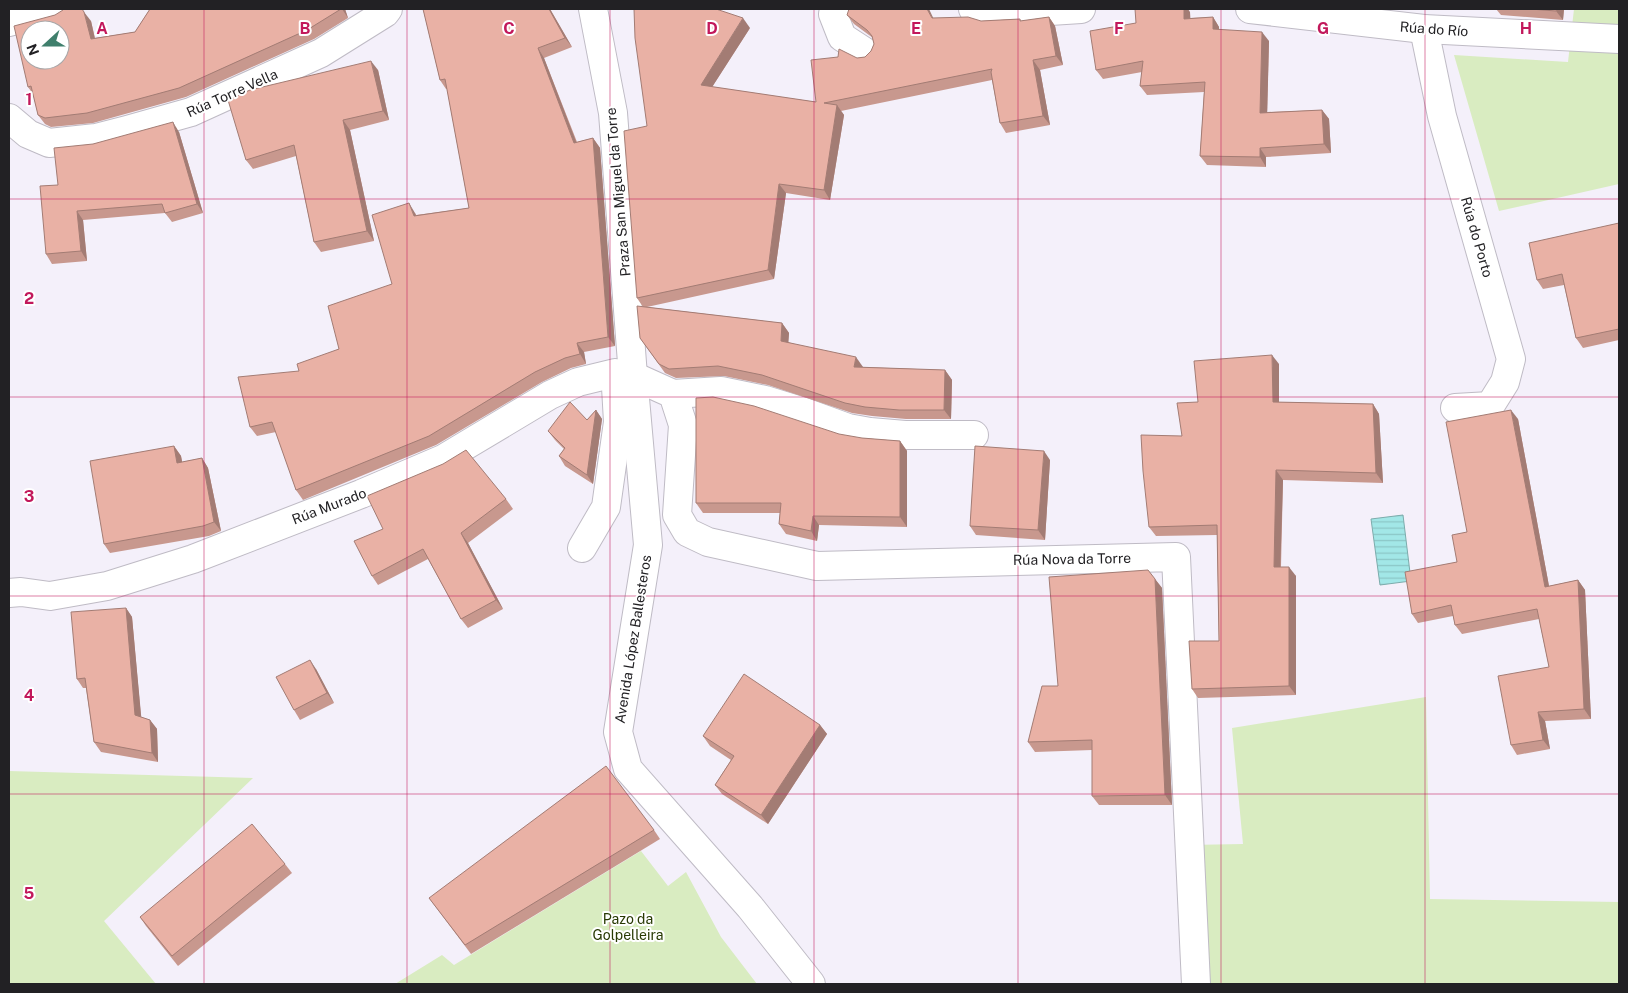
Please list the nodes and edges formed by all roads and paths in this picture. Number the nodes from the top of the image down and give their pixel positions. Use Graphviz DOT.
graph roads {
  1 [pos="58,9"];
  2 [pos="388,9"];
  3 [pos="593,9"];
  4 [pos="835,9"];
  5 [pos="973,9"];
  6 [pos="1082,9"];
  7 [pos="1250,9"];
  8 [pos="9,22"];
  9 [pos="1424,29"];
  10 [pos="1619,40"];
  11 [pos="865,52"];
  12 [pos="9,118"];
  13 [pos="624,374"];
  14 [pos="673,394"];
  15 [pos="1455,408"];
  16 [pos="974,435"];
  17 [pos="582,548"];
  18 [pos="9,593"];
  19 [pos="811,984"];
  20 [pos="1196,984"];
  1 -- 8 [label="street"];
  2 -- 12 [label="street, Rúa Torre Vella"];
  3 -- 13 [label="street, Praza San Miguel da Torre"];
  4 -- 11 [label="street"];
  5 -- 6 [label="street"];
  7 -- 9 [label="street, Rúa do Río"];
  9 -- 10 [label="street, Rúa do Río"];
  9 -- 15 [label="street, Rúa do Porto"];
  13 -- 14 [label="street"];
  13 -- 17 [label="street"];
  13 -- 18 [label="street, Rúa Murado"];
  13 -- 19 [label="street, Avenida López Ballesteros"];
  14 -- 16 [label="street"];
  14 -- 20 [label="street, Rúa Nova da Torre"];
}
